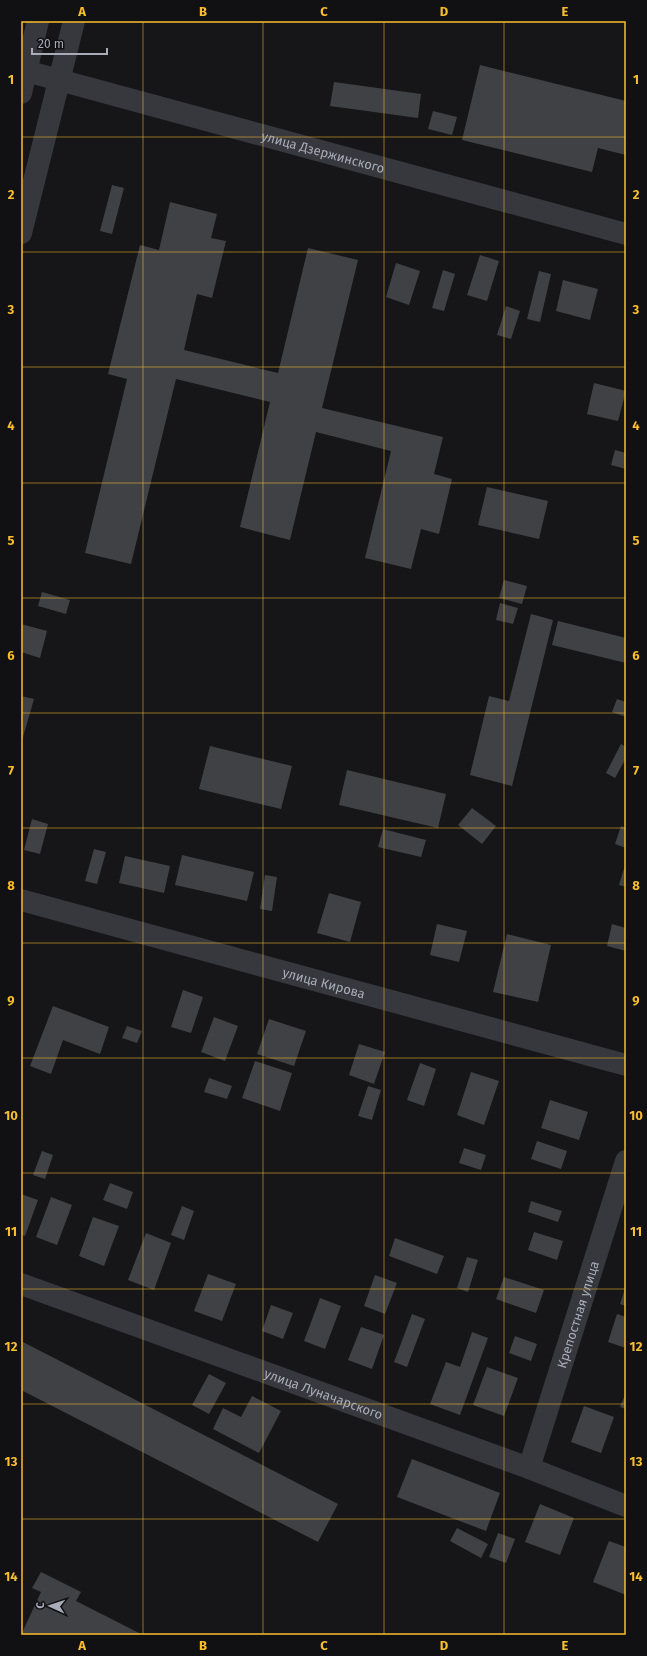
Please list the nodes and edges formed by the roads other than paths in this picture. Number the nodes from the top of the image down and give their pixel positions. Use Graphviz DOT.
graph roads {
  1 [pos="38,21"];
  2 [pos="74,21"];
  3 [pos="24,71"];
  4 [pos="60,81"];
  5 [pos="21,93"];
  6 [pos="21,233"];
  7 [pos="626,234"];
  8 [pos="21,900"];
  9 [pos="626,1065"];
  10 [pos="626,1161"];
  11 [pos="21,1284"];
  12 [pos="529,1468"];
  13 [pos="626,1506"];
  1 -- 3 [label="street"];
  2 -- 4 [label="street"];
  3 -- 4 [label="street, улица Дзержинского"];
  3 -- 5 [label="street"];
  4 -- 6 [label="street"];
  4 -- 7 [label="street, улица Дзержинского"];
  8 -- 9 [label="street, улица Кирова"];
  10 -- 12 [label="street, Крепостная улица"];
  11 -- 12 [label="street, улица Луначарского"];
  12 -- 13 [label="street, улица Луначарского"];
}
